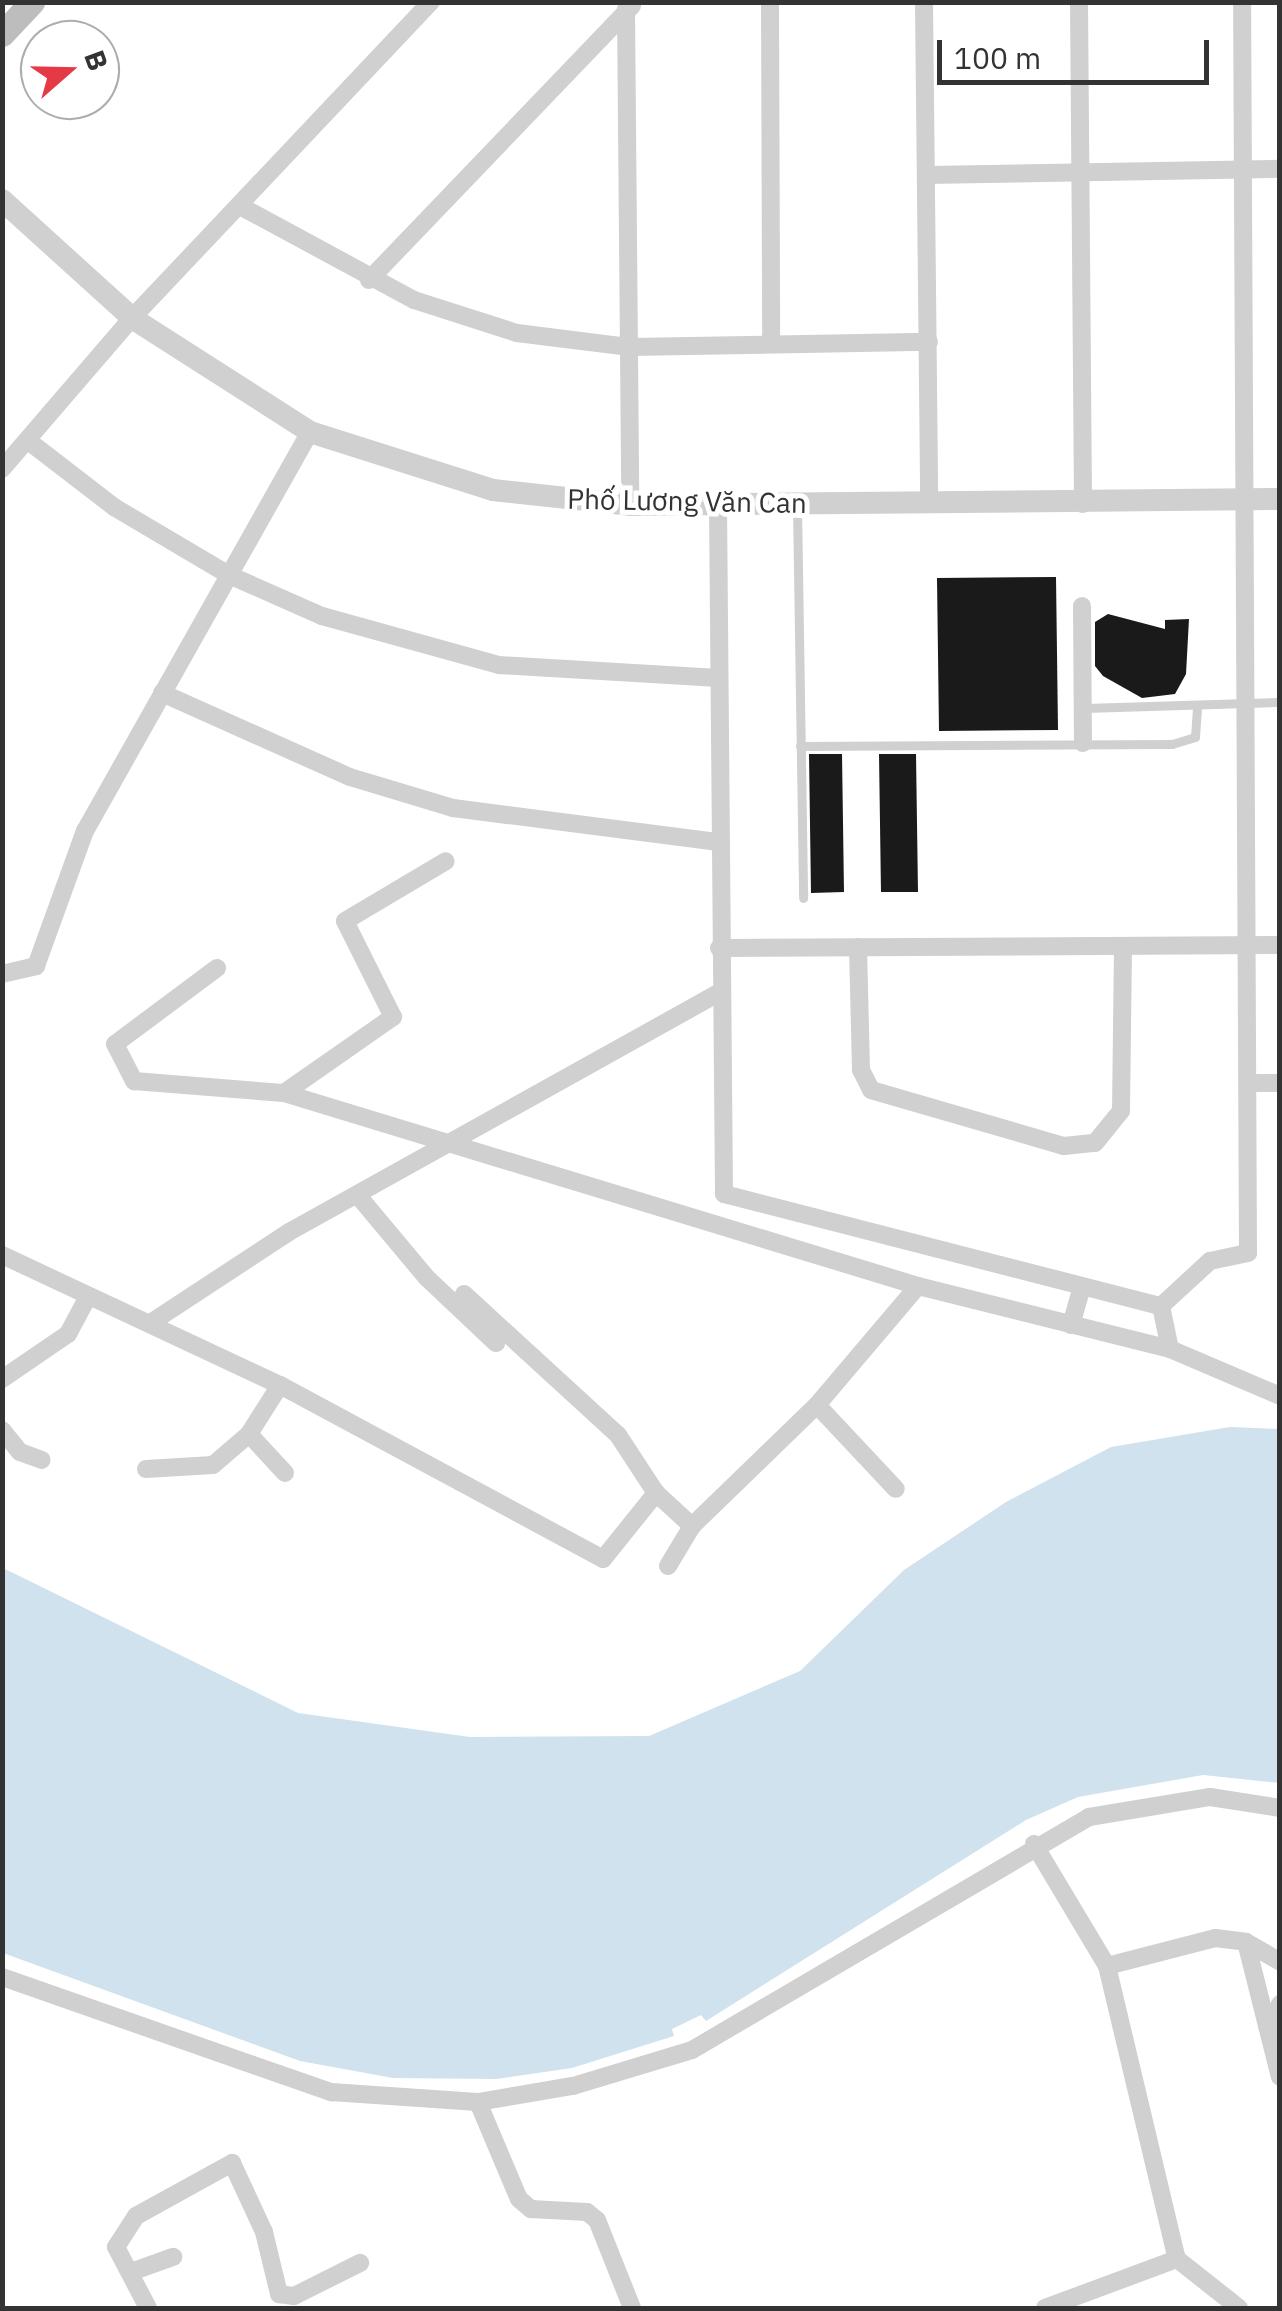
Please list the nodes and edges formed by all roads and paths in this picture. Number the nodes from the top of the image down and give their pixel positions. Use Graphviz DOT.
graph roads {
  1 [pos="32,2"];
  2 [pos="431,2"];
  3 [pos="770,2"];
  4 [pos="924,2"];
  5 [pos="1079,2"];
  6 [pos="1242,2"];
  7 [pos="631,6"];
  8 [pos="2,34"];
  9 [pos="1280,169"];
  10 [pos="1244,170"];
  11 [pos="1082,172"];
  12 [pos="927,175"];
  13 [pos="2,200"];
  14 [pos="240,206"];
  15 [pos="369,280"];
  16 [pos="132,318"];
  17 [pos="928,342"];
  18 [pos="771,343"];
  19 [pos="630,347"];
  20 [pos="310,432"];
  21 [pos="30,442"];
  22 [pos="2,469"];
  23 [pos="1280,499"];
  24 [pos="1245,500"];
  25 [pos="929,501"];
  26 [pos="797,504"];
  27 [pos="1083,504"];
  28 [pos="630,505"];
  29 [pos="718,505"];
  30 [pos="229,575"];
  31 [pos="1082,606"];
  32 [pos="719,678"];
  33 [pos="162,693"];
  34 [pos="1249,701"];
  35 [pos="1280,702"];
  36 [pos="1196,706"];
  37 [pos="1085,708"];
  38 [pos="1083,743"];
  39 [pos="800,746"];
  40 [pos="719,842"];
  41 [pos="446,861"];
  42 [pos="803,898"];
  43 [pos="1250,945"];
  44 [pos="1280,945"];
  45 [pos="1123,946"];
  46 [pos="719,948"];
  47 [pos="858,948"];
  48 [pos="217,968"];
  49 [pos="2,974"];
  50 [pos="719,993"];
  51 [pos="1251,1083"];
  52 [pos="1280,1083"];
  53 [pos="284,1093"];
  54 [pos="442,1144"];
  55 [pos="724,1194"];
  56 [pos="360,1198"];
  57 [pos="703,1218"];
  58 [pos="2,1255"];
  59 [pos="918,1286"];
  60 [pos="1082,1287"];
  61 [pos="464,1294"];
  62 [pos="86,1300"];
  63 [pos="1161,1306"];
  64 [pos="152,1322"];
  65 [pos="1071,1325"];
  66 [pos="1170,1350"];
  67 [pos="506,1351"];
  68 [pos="2,1379"];
  69 [pos="280,1385"];
  70 [pos="1280,1396"];
  71 [pos="817,1405"];
  72 [pos="2,1430"];
  73 [pos="249,1434"];
  74 [pos="42,1460"];
  75 [pos="146,1470"];
  76 [pos="284,1472"];
  77 [pos="896,1489"];
  78 [pos="656,1494"];
  79 [pos="692,1526"];
  80 [pos="668,1566"];
  81 [pos="1280,1808"];
  82 [pos="1034,1844"];
  83 [pos="1246,1942"];
  84 [pos="1280,1962"];
  85 [pos="1107,1966"];
  86 [pos="2,1977"];
  87 [pos="1280,2004"];
  88 [pos="1268,2026"];
  89 [pos="1280,2077"];
  90 [pos="478,2102"];
  91 [pos="173,2257"];
  92 [pos="1176,2259"];
  93 [pos="360,2263"];
  94 [pos="131,2272"];
  95 [pos="148,2308"];
  96 [pos="632,2308"];
  97 [pos="1045,2308"];
  98 [pos="1238,2308"];
  1 -- 8 [label="main road"];
  2 -- 14 [label="street"];
  3 -- 18 [label="street"];
  4 -- 12 [label="street"];
  5 -- 11 [label="street"];
  6 -- 10 [label="street"];
  7 -- 15 [label="street"];
  7 -- 19 [label="street"];
  9 -- 10 [label="street"];
  10 -- 11 [label="street"];
  10 -- 24 [label="street"];
  11 -- 12 [label="street"];
  11 -- 27 [label="street"];
  12 -- 17 [label="street"];
  13 -- 16 [label="street, Phố Lương Văn Can"];
  14 -- 15 [label="street"];
  14 -- 16 [label="street"];
  15 -- 19 [label="street"];
  16 -- 20 [label="street, Phố Lương Văn Can"];
  16 -- 21 [label="street"];
  17 -- 18 [label="street"];
  17 -- 25 [label="street"];
  18 -- 19 [label="street"];
  19 -- 28 [label="street"];
  20 -- 28 [label="street, Phố Lương Văn Can"];
  20 -- 30 [label="street"];
  21 -- 22 [label="street"];
  21 -- 30 [label="street"];
  23 -- 24 [label="street, Phố Lương Văn Can"];
  24 -- 27 [label="street, Phố Lương Văn Can"];
  24 -- 34 [label="street"];
  25 -- 26 [label="street, Phố Lương Văn Can"];
  25 -- 27 [label="street, Phố Lương Văn Can"];
  26 -- 29 [label="street, Phố Lương Văn Can"];
  26 -- 39 [label="lane"];
  28 -- 29 [label="street, Phố Lương Văn Can"];
  29 -- 32 [label="street"];
  30 -- 32 [label="street"];
  30 -- 33 [label="street"];
  31 -- 37 [label="street"];
  32 -- 40 [label="street"];
  33 -- 40 [label="street"];
  33 -- 49 [label="street"];
  34 -- 35 [label="lane"];
  34 -- 36 [label="lane"];
  34 -- 43 [label="street"];
  36 -- 37 [label="lane"];
  36 -- 38 [label="lane"];
  37 -- 38 [label="street"];
  38 -- 39 [label="lane"];
  39 -- 42 [label="lane"];
  40 -- 46 [label="street"];
  41 -- 53 [label="street"];
  43 -- 44 [label="street"];
  43 -- 45 [label="street"];
  43 -- 51 [label="street"];
  45 -- 47 [label="street"];
  45 -- 47 [label="street"];
  46 -- 47 [label="street"];
  46 -- 50 [label="street"];
  48 -- 53 [label="street"];
  50 -- 54 [label="street"];
  50 -- 55 [label="street"];
  51 -- 52 [label="street"];
  51 -- 63 [label="street"];
  53 -- 54 [label="street"];
  54 -- 56 [label="street"];
  54 -- 57 [label="street"];
  55 -- 57 [label="street"];
  55 -- 60 [label="street"];
  56 -- 64 [label="street"];
  56 -- 67 [label="street"];
  57 -- 59 [label="street"];
  58 -- 62 [label="street"];
  59 -- 65 [label="street"];
  59 -- 71 [label="street"];
  60 -- 63 [label="street"];
  60 -- 65 [label="street"];
  61 -- 78 [label="street"];
  62 -- 64 [label="street"];
  62 -- 68 [label="street"];
  63 -- 66 [label="street"];
  64 -- 69 [label="street"];
  65 -- 66 [label="street"];
  66 -- 70 [label="street"];
  69 -- 73 [label="street"];
  69 -- 78 [label="street"];
  71 -- 77 [label="street"];
  71 -- 79 [label="street"];
  72 -- 74 [label="street"];
  73 -- 75 [label="street"];
  73 -- 76 [label="street"];
  78 -- 79 [label="street"];
  79 -- 80 [label="street"];
  81 -- 82 [label="street"];
  82 -- 85 [label="street"];
  82 -- 90 [label="street"];
  83 -- 84 [label="street"];
  83 -- 85 [label="street"];
  83 -- 88 [label="street"];
  85 -- 92 [label="street"];
  86 -- 90 [label="street"];
  87 -- 88 [label="street"];
  88 -- 89 [label="street"];
  90 -- 96 [label="street"];
  91 -- 94 [label="street"];
  92 -- 97 [label="street"];
  92 -- 98 [label="street"];
  93 -- 94 [label="street"];
  94 -- 95 [label="street"];
}
